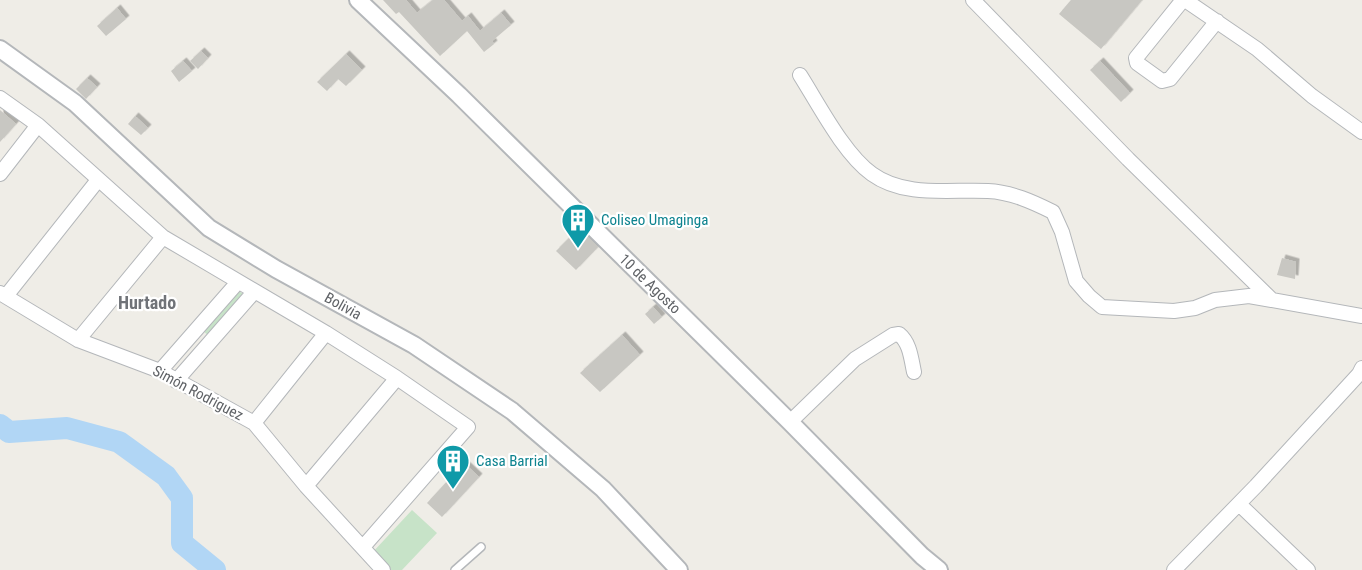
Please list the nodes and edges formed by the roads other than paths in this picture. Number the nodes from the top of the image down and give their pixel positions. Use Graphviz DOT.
graph roads {
  1 [pos="358,0"];
  2 [pos="973,0"];
  3 [pos="1185,0"];
  4 [pos="1217,21"];
  5 [pos="0,49"];
  6 [pos="800,75"];
  7 [pos="0,98"];
  8 [pos="38,125"];
  9 [pos="1362,132"];
  10 [pos="0,174"];
  11 [pos="98,180"];
  12 [pos="163,237"];
  13 [pos="238,282"];
  14 [pos="254,292"];
  15 [pos="3,295"];
  16 [pos="1271,299"];
  17 [pos="1362,316"];
  18 [pos="196,331"];
  19 [pos="326,333"];
  20 [pos="78,340"];
  21 [pos="210,342"];
  22 [pos="1362,368"];
  23 [pos="160,371"];
  24 [pos="914,372"];
  25 [pos="397,378"];
  26 [pos="176,381"];
  27 [pos="790,422"];
  28 [pos="254,423"];
  29 [pos="306,486"];
  30 [pos="1239,504"];
  31 [pos="363,547"];
  32 [pos="481,547"];
  33 [pos="382,570"];
  34 [pos="454,570"];
  35 [pos="679,570"];
  36 [pos="939,570"];
  37 [pos="1173,570"];
  38 [pos="1308,570"];
  1 -- 27 [label="street, 10 de Agosto"];
  2 -- 16 [label="street"];
  3 -- 4 [label="street"];
  3 -- 4 [label="street"];
  4 -- 9 [label="street"];
  5 -- 35 [label="street, Bolivia"];
  6 -- 16 [label="street"];
  7 -- 8 [label="street"];
  8 -- 10 [label="street"];
  8 -- 11 [label="street"];
  11 -- 12 [label="street"];
  11 -- 15 [label="street"];
  12 -- 13 [label="street"];
  12 -- 20 [label="street"];
  13 -- 14 [label="street"];
  13 -- 18 [label="street"];
  14 -- 19 [label="street"];
  14 -- 21 [label="street"];
  15 -- 20 [label="street, Simón Rodriguez"];
  16 -- 17 [label="street"];
  18 -- 21 [label="street"];
  18 -- 23 [label="street"];
  19 -- 25 [label="street"];
  19 -- 28 [label="street"];
  20 -- 23 [label="street, Simón Rodriguez"];
  21 -- 26 [label="street"];
  22 -- 30 [label="street"];
  23 -- 26 [label="street, Simón Rodriguez"];
  24 -- 27 [label="street"];
  25 -- 29 [label="street"];
  25 -- 31 [label="street"];
  26 -- 28 [label="street, Simón Rodriguez"];
  27 -- 36 [label="street, 10 de Agosto"];
  28 -- 29 [label="street, Simón Rodriguez"];
  29 -- 31 [label="street, Simón Rodriguez"];
  30 -- 37 [label="street"];
  30 -- 38 [label="street"];
  31 -- 33 [label="street, Simón Rodriguez"];
  32 -- 34 [label="lane"];
}
